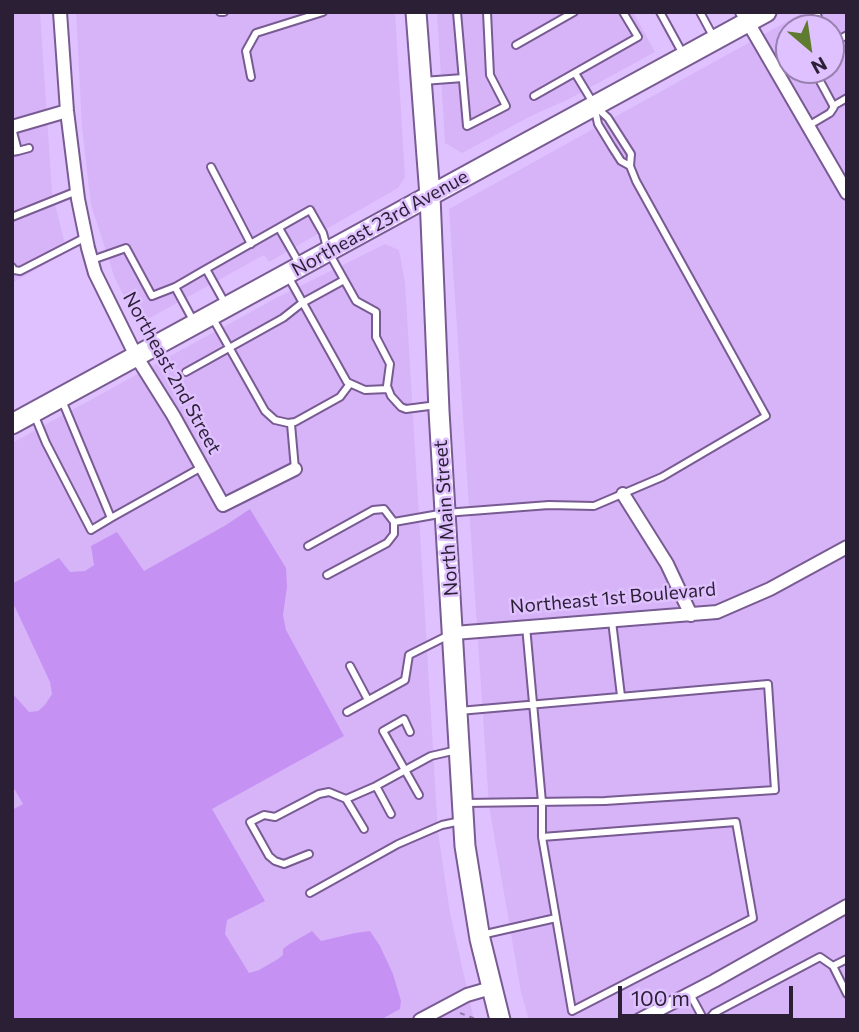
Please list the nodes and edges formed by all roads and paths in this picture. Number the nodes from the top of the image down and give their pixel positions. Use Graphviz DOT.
graph roads {
  1 [pos="60,12"];
  2 [pos="323,12"];
  3 [pos="416,12"];
  4 [pos="457,12"];
  5 [pos="487,12"];
  6 [pos="574,12"];
  7 [pos="624,12"];
  8 [pos="660,12"];
  9 [pos="700,12"];
  10 [pos="766,12"];
  11 [pos="745,18"];
  12 [pos="715,40"];
  13 [pos="516,45"];
  14 [pos="684,56"];
  15 [pos="575,73"];
  16 [pos="251,77"];
  17 [pos="463,78"];
  18 [pos="421,81"];
  19 [pos="821,84"];
  20 [pos="534,96"];
  21 [pos="847,98"];
  22 [pos="595,106"];
  23 [pos="833,106"];
  24 [pos="67,111"];
  25 [pos="808,126"];
  26 [pos="12,127"];
  27 [pos="29,148"];
  28 [pos="15,152"];
  29 [pos="630,166"];
  30 [pos="211,167"];
  31 [pos="77,191"];
  32 [pos="847,193"];
  33 [pos="430,196"];
  34 [pos="12,217"];
  35 [pos="279,228"];
  36 [pos="86,237"];
  37 [pos="251,244"];
  38 [pos="328,251"];
  39 [pos="92,260"];
  40 [pos="12,267"];
  41 [pos="206,269"];
  42 [pos="294,270"];
  43 [pos="344,280"];
  44 [pos="175,287"];
  45 [pos="302,303"];
  46 [pos="211,315"];
  47 [pos="229,348"];
  48 [pos="136,356"];
  49 [pos="186,372"];
  50 [pos="349,384"];
  51 [pos="388,388"];
  52 [pos="61,397"];
  53 [pos="439,405"];
  54 [pos="33,412"];
  55 [pos="12,424"];
  56 [pos="291,424"];
  57 [pos="202,467"];
  58 [pos="295,469"];
  59 [pos="623,494"];
  60 [pos="445,513"];
  61 [pos="111,518"];
  62 [pos="394,522"];
  63 [pos="309,546"];
  64 [pos="847,547"];
  65 [pos="327,575"];
  66 [pos="691,615"];
  67 [pos="612,621"];
  68 [pos="526,626"];
  69 [pos="454,633"];
  70 [pos="350,666"];
  71 [pos="621,696"];
  72 [pos="368,700"];
  73 [pos="532,704"];
  74 [pos="457,711"];
  75 [pos="347,712"];
  76 [pos="410,732"];
  77 [pos="459,749"];
  78 [pos="405,770"];
  79 [pos="376,786"];
  80 [pos="419,795"];
  81 [pos="346,799"];
  82 [pos="542,802"];
  83 [pos="463,812"];
  84 [pos="391,814"];
  85 [pos="364,829"];
  86 [pos="542,836"];
  87 [pos="309,854"];
  88 [pos="310,893"];
  89 [pos="847,906"];
  90 [pos="555,918"];
  91 [pos="479,935"];
  92 [pos="847,959"];
  93 [pos="833,966"];
  94 [pos="491,988"];
  95 [pos="690,994"];
  96 [pos="847,994"];
  97 [pos="455,1013"];
  98 [pos="479,1018"];
  99 [pos="420,1020"];
  100 [pos="500,1020"];
  101 [pos="639,1020"];
  102 [pos="706,1020"];
  1 -- 24 [label="street, Northeast 2nd Street"];
  2 -- 16 [label="lane"];
  3 -- 18 [label="main road, North Main Street"];
  4 -- 17 [label="lane"];
  5 -- 17 [label="lane"];
  6 -- 13 [label="lane"];
  7 -- 15 [label="lane"];
  8 -- 14 [label="lane"];
  9 -- 12 [label="lane"];
  10 -- 11 [label="main road, Northeast 23rd Avenue"];
  11 -- 12 [label="main road, Northeast 23rd Avenue"];
  11 -- 25 [label="street"];
  12 -- 14 [label="main road, Northeast 23rd Avenue"];
  14 -- 22 [label="main road, Northeast 23rd Avenue"];
  15 -- 20 [label="lane"];
  15 -- 22 [label="lane"];
  17 -- 18 [label="lane"];
  18 -- 33 [label="main road, North Main Street"];
  19 -- 23 [label="lane"];
  21 -- 23 [label="lane"];
  22 -- 29 [label="lane"];
  22 -- 29 [label="lane"];
  22 -- 33 [label="main road, Northeast 23rd Avenue"];
  23 -- 25 [label="lane"];
  24 -- 26 [label="street"];
  24 -- 31 [label="street, Northeast 2nd Street"];
  25 -- 32 [label="street"];
  26 -- 28 [label="lane"];
  27 -- 28 [label="lane"];
  29 -- 59 [label="lane"];
  30 -- 37 [label="lane"];
  31 -- 34 [label="lane"];
  31 -- 36 [label="street, Northeast 2nd Street"];
  33 -- 38 [label="main road, Northeast 23rd Avenue"];
  33 -- 53 [label="main road, North Main Street"];
  35 -- 37 [label="lane"];
  35 -- 38 [label="lane"];
  35 -- 42 [label="lane"];
  36 -- 39 [label="street, Northeast 2nd Street"];
  36 -- 40 [label="lane"];
  37 -- 41 [label="lane"];
  38 -- 42 [label="main road, Northeast 23rd Avenue"];
  38 -- 43 [label="lane"];
  39 -- 44 [label="lane"];
  39 -- 48 [label="street, Northeast 2nd Street"];
  41 -- 44 [label="lane"];
  41 -- 46 [label="lane"];
  42 -- 45 [label="lane"];
  42 -- 46 [label="main road, Northeast 23rd Avenue"];
  43 -- 45 [label="lane"];
  43 -- 51 [label="lane"];
  44 -- 46 [label="lane"];
  45 -- 47 [label="lane"];
  45 -- 50 [label="lane"];
  46 -- 47 [label="lane"];
  46 -- 48 [label="main road, Northeast 23rd Avenue"];
  47 -- 49 [label="lane"];
  47 -- 56 [label="lane"];
  48 -- 52 [label="main road, Northeast 23rd Avenue"];
  48 -- 57 [label="street, Northeast 2nd Street"];
  50 -- 51 [label="lane"];
  50 -- 56 [label="lane"];
  51 -- 53 [label="lane"];
  52 -- 54 [label="main road, Northeast 23rd Avenue"];
  52 -- 61 [label="lane"];
  53 -- 60 [label="main road, North Main Street"];
  54 -- 55 [label="main road, Northeast 23rd Avenue"];
  54 -- 61 [label="lane"];
  56 -- 58 [label="lane"];
  57 -- 58 [label="street, Northeast 2nd Street"];
  57 -- 61 [label="lane"];
  59 -- 60 [label="lane"];
  59 -- 66 [label="street"];
  60 -- 62 [label="lane"];
  60 -- 69 [label="main road, North Main Street"];
  62 -- 63 [label="lane"];
  62 -- 65 [label="lane"];
  64 -- 66 [label="street, Northeast 1st Boulevard"];
  66 -- 67 [label="street, Northeast 1st Boulevard"];
  67 -- 68 [label="street, Northeast 1st Boulevard"];
  67 -- 71 [label="lane"];
  68 -- 69 [label="street, Northeast 1st Boulevard"];
  68 -- 73 [label="lane"];
  69 -- 72 [label="lane"];
  69 -- 74 [label="main road, North Main Street"];
  70 -- 72 [label="lane"];
  71 -- 73 [label="lane"];
  71 -- 82 [label="lane"];
  72 -- 75 [label="lane"];
  73 -- 74 [label="lane"];
  73 -- 82 [label="lane"];
  74 -- 77 [label="main road, North Main Street"];
  76 -- 78 [label="lane"];
  77 -- 78 [label="lane"];
  77 -- 83 [label="main road, North Main Street"];
  78 -- 79 [label="lane"];
  78 -- 80 [label="lane"];
  79 -- 81 [label="lane"];
  79 -- 84 [label="lane"];
  81 -- 85 [label="lane"];
  81 -- 87 [label="lane"];
  82 -- 83 [label="lane"];
  82 -- 86 [label="lane"];
  83 -- 88 [label="lane"];
  83 -- 91 [label="main road, North Main Street"];
  86 -- 90 [label="lane"];
  86 -- 90 [label="lane"];
  89 -- 95 [label="street"];
  90 -- 91 [label="lane"];
  91 -- 94 [label="main road, North Main Street"];
  92 -- 93 [label="lane"];
  93 -- 96 [label="lane"];
  93 -- 102 [label="lane"];
  94 -- 99 [label="street"];
  94 -- 100 [label="main road, North Main Street"];
  95 -- 101 [label="street"];
  95 -- 102 [label="lane"];
  97 -- 98 [label="path"];
}
